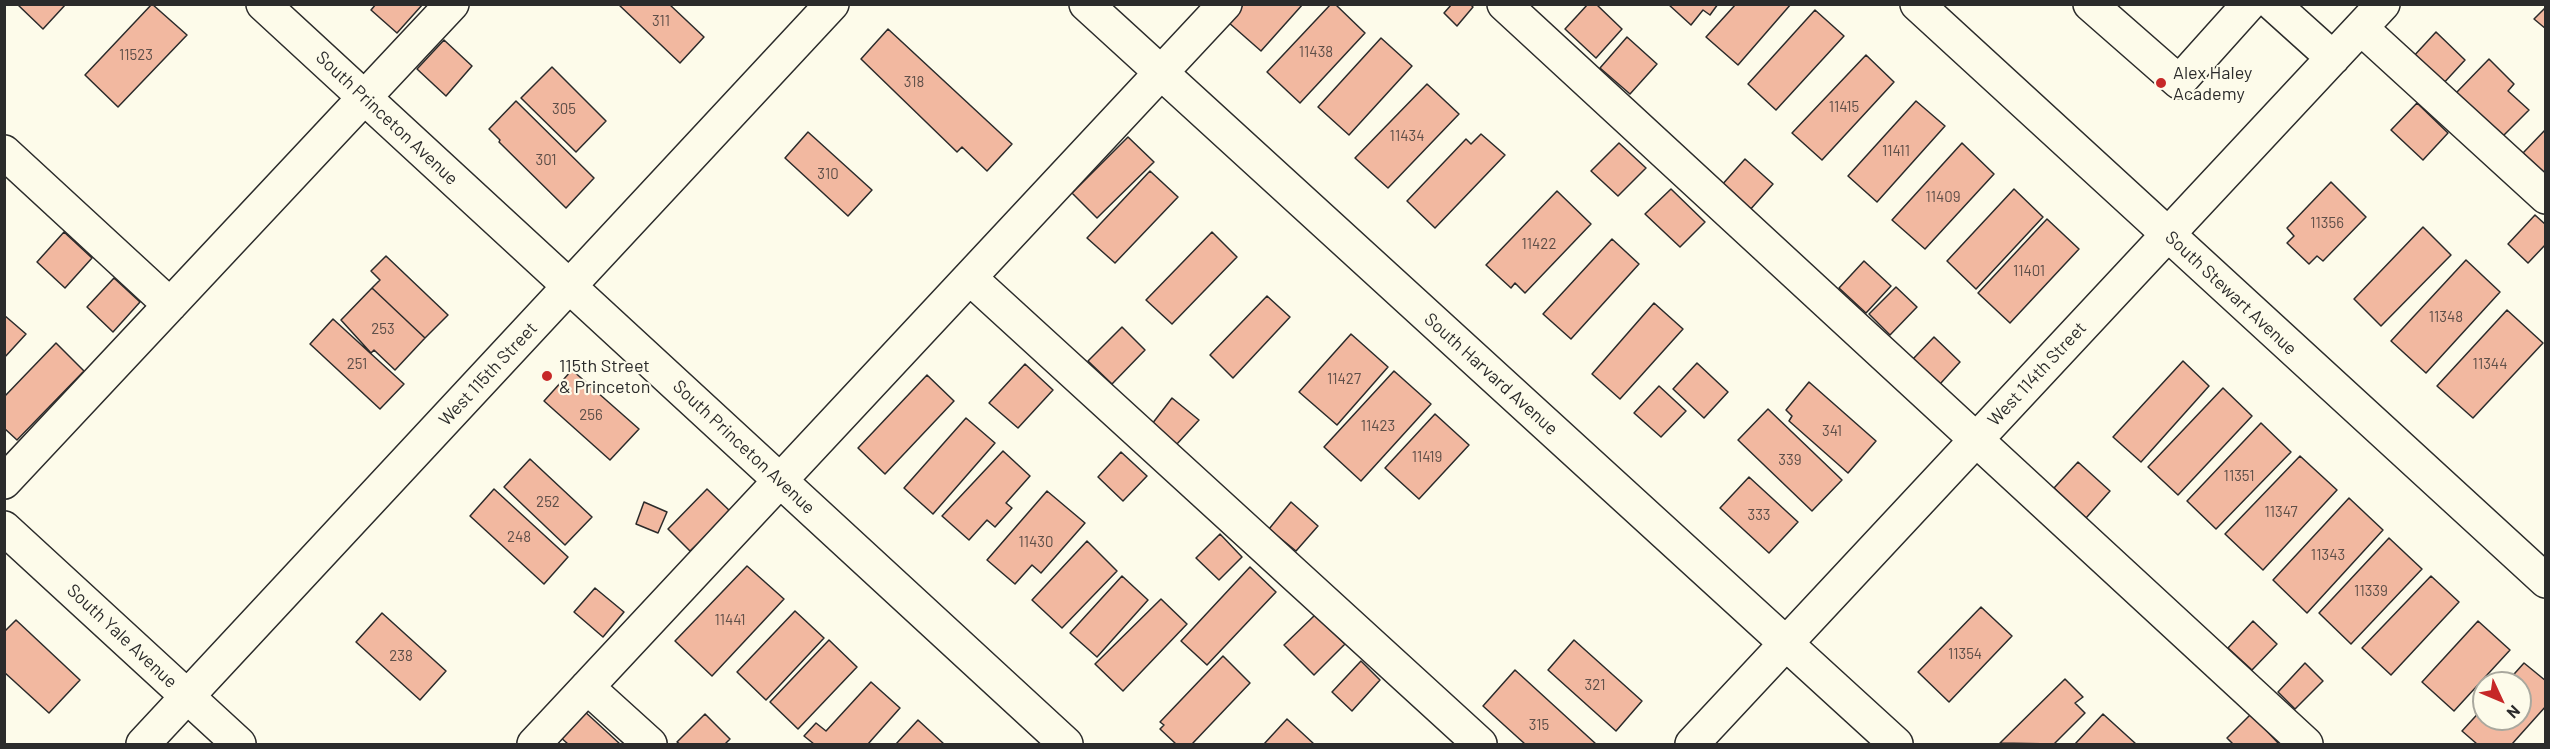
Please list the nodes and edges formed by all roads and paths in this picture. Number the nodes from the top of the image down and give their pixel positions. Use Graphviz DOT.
graph roads {
  1 [pos="263,4"];
  2 [pos="452,4"];
  3 [pos="832,4"];
  4 [pos="1086,4"];
  5 [pos="1225,4"];
  6 [pos="1504,4"];
  7 [pos="1917,4"];
  8 [pos="2090,4"];
  9 [pos="2249,4"];
  10 [pos="2273,4"];
  11 [pos="2372,16"];
  12 [pos="2333,58"];
  13 [pos="1161,73"];
  14 [pos="364,98"];
  15 [pos="4,152"];
  16 [pos="2546,197"];
  17 [pos="2168,235"];
  18 [pos="970,278"];
  19 [pos="569,286"];
  20 [pos="170,305"];
  21 [pos="1976,440"];
  22 [pos="781,481"];
  23 [pos="4,482"];
  24 [pos="4,528"];
  25 [pos="2546,581"];
  26 [pos="1786,643"];
  27 [pos="587,687"];
  28 [pos="187,696"];
  29 [pos="143,744"];
  30 [pos="239,744"];
  31 [pos="534,744"];
  32 [pos="650,744"];
  33 [pos="1066,744"];
  34 [pos="1480,744"];
  35 [pos="1692,744"];
  36 [pos="1896,744"];
  37 [pos="2306,744"];
  1 -- 14 [label="street, South Princeton Avenue"];
  2 -- 14 [label="street"];
  3 -- 19 [label="street, West 115th Street"];
  4 -- 13 [label="street, South Harvard Avenue"];
  5 -- 13 [label="street"];
  6 -- 21 [label="street"];
  7 -- 17 [label="street, South Stewart Avenue"];
  8 -- 9 [label="street"];
  10 -- 12 [label="street"];
  11 -- 12 [label="street, West 114th Street"];
  11 -- 16 [label="street"];
  12 -- 17 [label="street, West 114th Street"];
  13 -- 18 [label="street"];
  13 -- 26 [label="street, South Harvard Avenue"];
  14 -- 19 [label="street, South Princeton Avenue"];
  14 -- 20 [label="street"];
  15 -- 20 [label="street"];
  17 -- 21 [label="street, West 114th Street"];
  17 -- 25 [label="street, South Stewart Avenue"];
  18 -- 22 [label="street"];
  18 -- 34 [label="street"];
  19 -- 22 [label="street, South Princeton Avenue"];
  19 -- 28 [label="street, West 115th Street"];
  20 -- 23 [label="street"];
  21 -- 26 [label="street, West 114th Street"];
  21 -- 37 [label="street"];
  22 -- 27 [label="street"];
  22 -- 33 [label="street, South Princeton Avenue"];
  24 -- 28 [label="street, South Yale Avenue"];
  26 -- 35 [label="street, West 114th Street"];
  26 -- 36 [label="street, South Harvard Avenue"];
  27 -- 31 [label="street"];
  27 -- 32 [label="street"];
  28 -- 29 [label="street, West 115th Street"];
  28 -- 30 [label="street, South Yale Avenue"];
}
